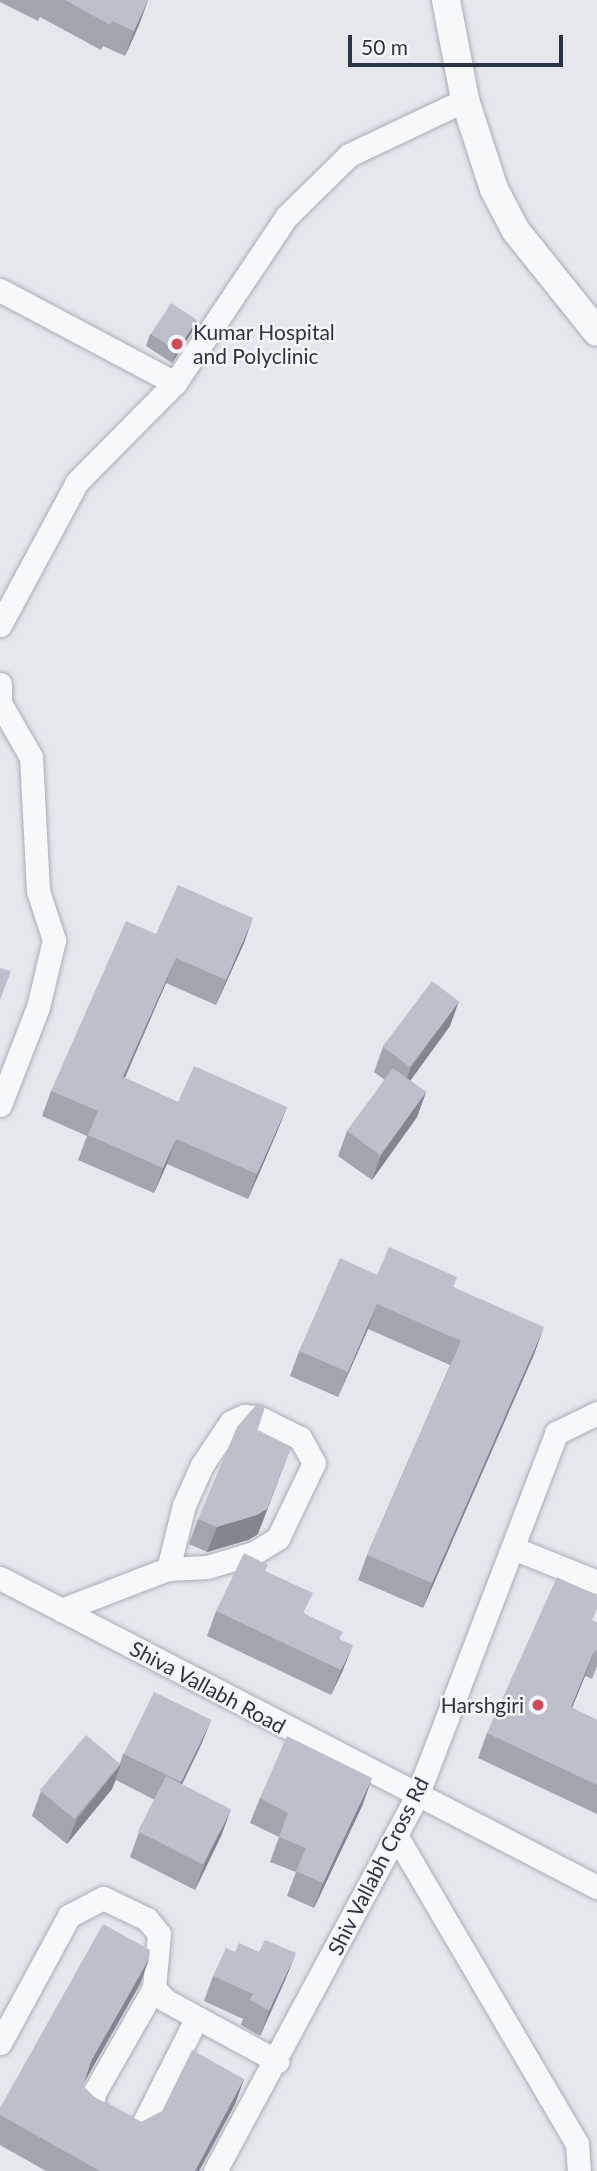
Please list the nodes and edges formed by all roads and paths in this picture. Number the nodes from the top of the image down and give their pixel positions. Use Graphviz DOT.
graph roads {
  1 [pos="446,0"];
  2 [pos="466,100"];
  3 [pos="0,290"];
  4 [pos="597,332"];
  5 [pos="175,383"];
  6 [pos="0,625"];
  7 [pos="0,684"];
  8 [pos="0,1105"];
  9 [pos="597,1413"];
  10 [pos="513,1548"];
  11 [pos="168,1569"];
  12 [pos="0,1578"];
  13 [pos="597,1582"];
  14 [pos="61,1610"];
  15 [pos="417,1796"];
  16 [pos="397,1837"];
  17 [pos="597,1887"];
  18 [pos="154,1988"];
  19 [pos="196,2019"];
  20 [pos="0,2043"];
  21 [pos="277,2061"];
  22 [pos="215,2171"];
  23 [pos="579,2171"];
  1 -- 2 [label="street"];
  2 -- 4 [label="street"];
  2 -- 5 [label="street"];
  3 -- 5 [label="street"];
  5 -- 6 [label="street"];
  7 -- 8 [label="street"];
  9 -- 10 [label="street, Shiv Vallabh Cross Rd"];
  10 -- 13 [label="street"];
  10 -- 15 [label="street, Shiv Vallabh Cross Rd"];
  11 -- 11 [label="street"];
  11 -- 14 [label="street"];
  12 -- 14 [label="street, Shiva Vallabh Road"];
  14 -- 15 [label="street, Shiva Vallabh Road"];
  15 -- 16 [label="street, Shiv Vallabh Cross Rd"];
  15 -- 17 [label="street, Shiva Vallabh Road"];
  16 -- 21 [label="street, Shiv Vallabh Cross Rd"];
  16 -- 23 [label="street"];
  18 -- 19 [label="street"];
  18 -- 19 [label="street"];
  18 -- 20 [label="street"];
  19 -- 21 [label="street"];
  21 -- 22 [label="street, Shiv Vallabh Cross Rd"];
}
